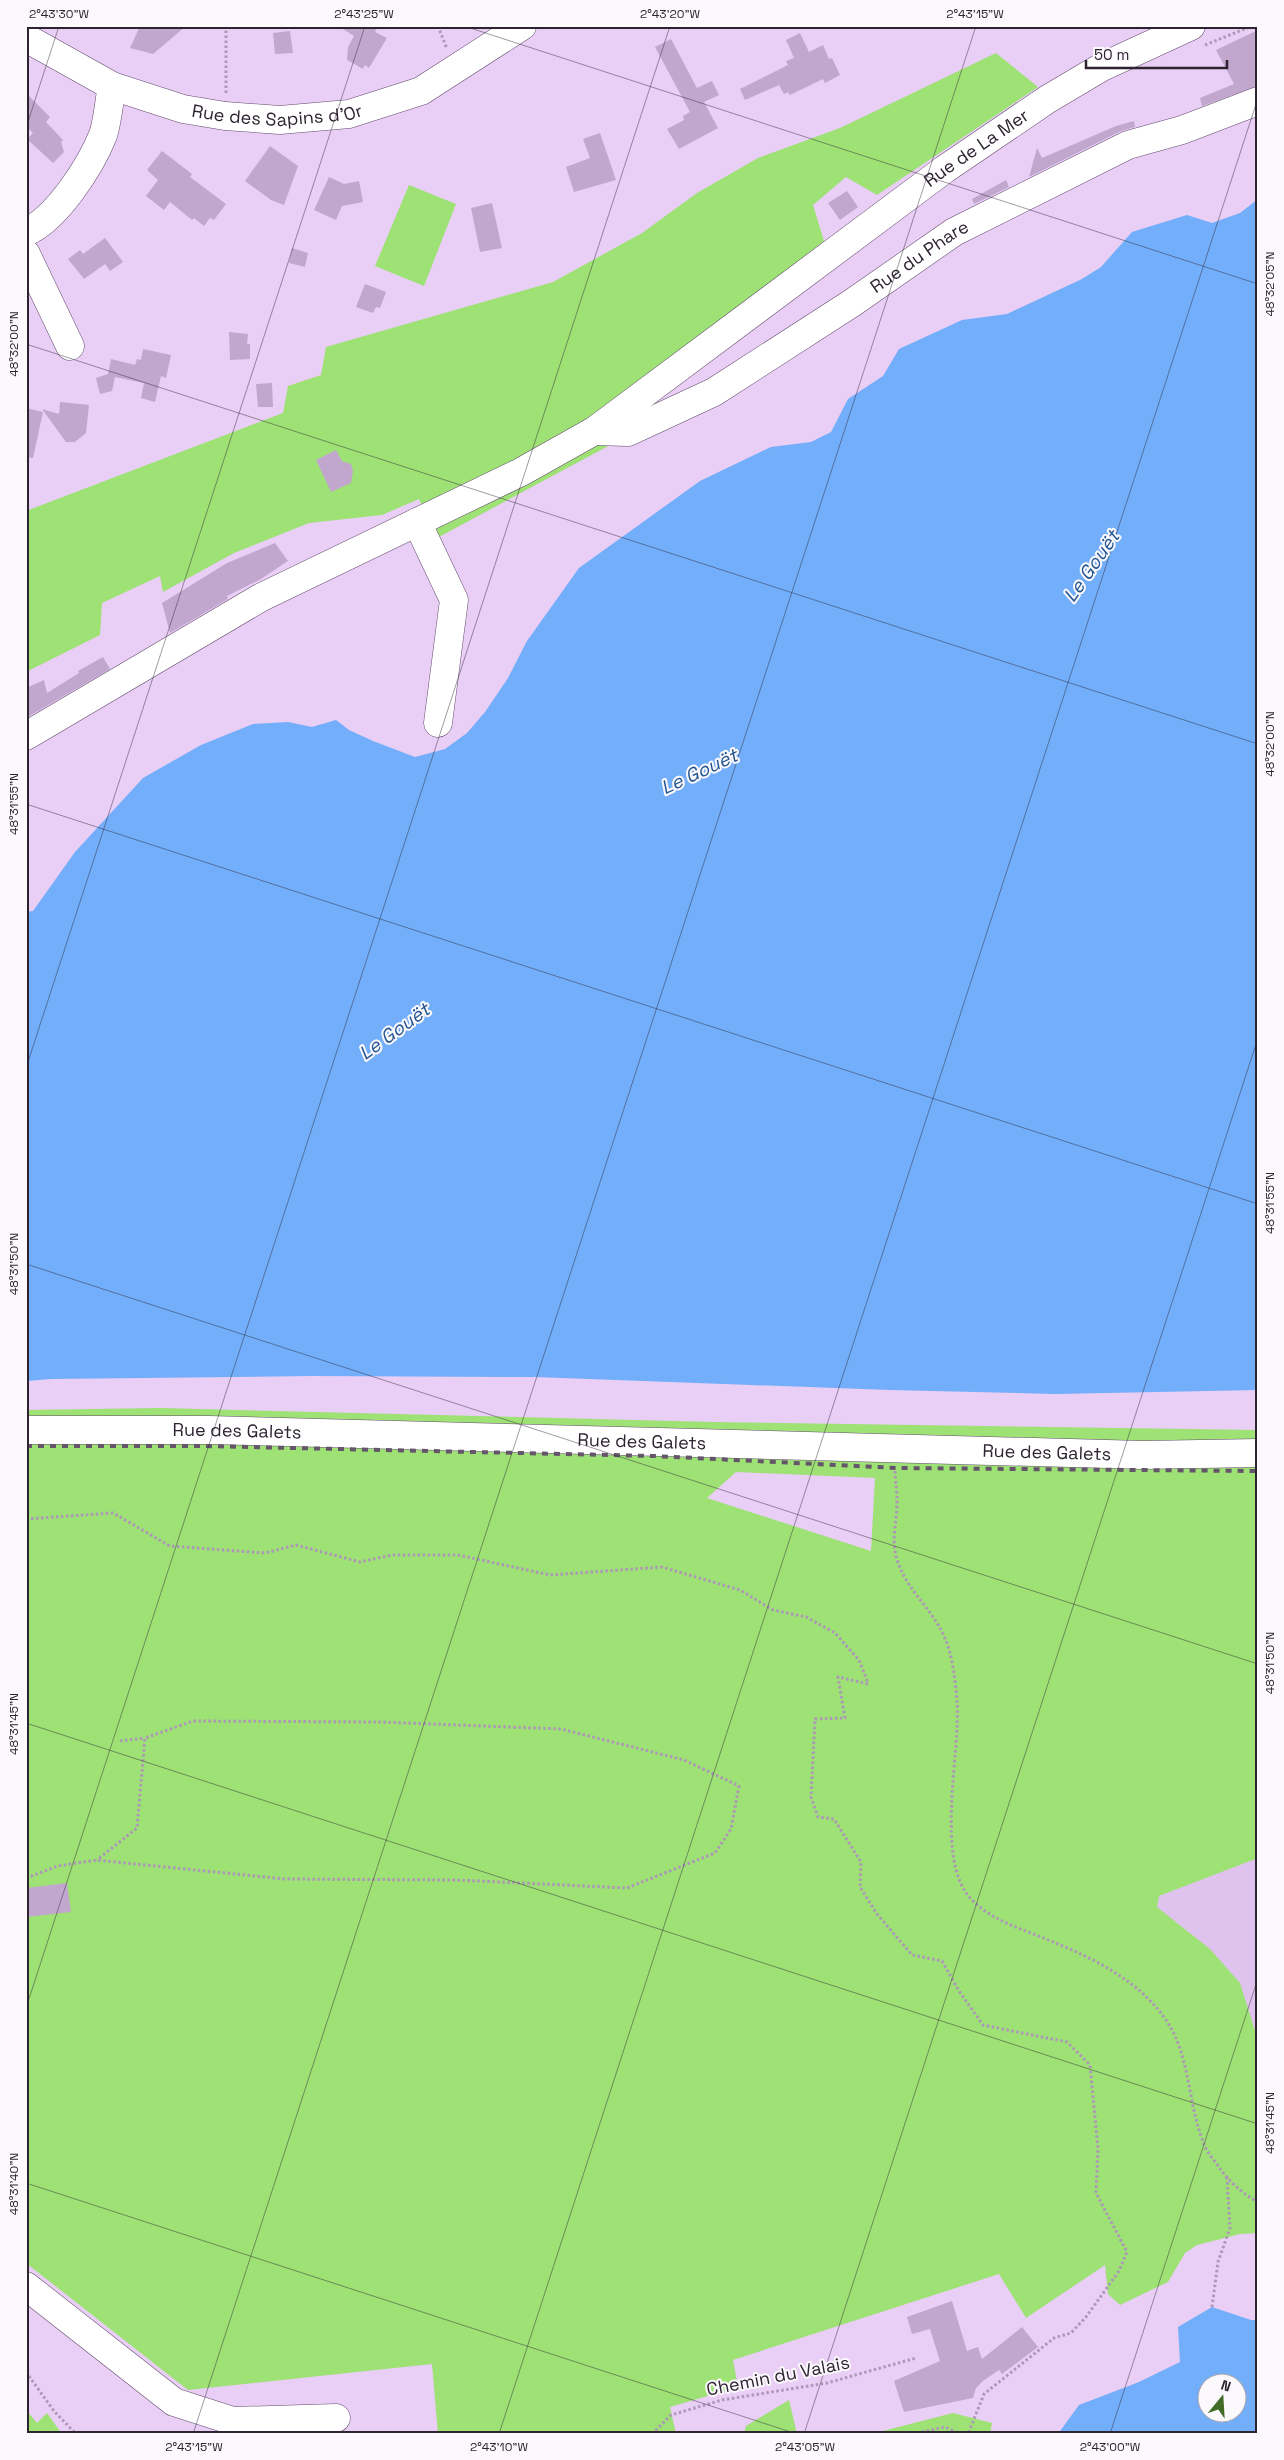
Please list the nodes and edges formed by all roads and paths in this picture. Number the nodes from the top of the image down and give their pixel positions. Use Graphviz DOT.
graph roads {
  1 [pos="226,26"];
  2 [pos="522,26"];
  3 [pos="1191,26"];
  4 [pos="26,38"];
  5 [pos="112,86"];
  6 [pos="1258,101"];
  7 [pos="225,116"];
  8 [pos="26,232"];
  9 [pos="26,254"];
  10 [pos="70,346"];
  11 [pos="594,431"];
  12 [pos="416,522"];
  13 [pos="438,723"];
  14 [pos="26,736"];
  15 [pos="26,1430"];
  16 [pos="893,1447"];
  17 [pos="1258,1453"];
  18 [pos="26,1519"];
  19 [pos="145,1738"];
  20 [pos="120,1742"];
  21 [pos="97,1860"];
  22 [pos="26,1878"];
  23 [pos="1227,2177"];
  24 [pos="1258,2202"];
  25 [pos="26,2286"];
  26 [pos="1212,2307"];
  27 [pos="916,2358"];
  28 [pos="26,2372"];
  29 [pos="336,2418"];
  30 [pos="76,2434"];
  31 [pos="652,2434"];
  32 [pos="912,2434"];
  33 [pos="961,2434"];
  34 [pos="968,2434"];
  1 -- 7 [label="path"];
  2 -- 7 [label="street, Rue des Sapins d'Or"];
  3 -- 11 [label="street, Rue de La Mer"];
  4 -- 5 [label="street, Rue des Sapins d'Or"];
  5 -- 7 [label="street, Rue des Sapins d'Or"];
  5 -- 8 [label="street"];
  6 -- 11 [label="street, Rue du Phare"];
  9 -- 10 [label="street"];
  11 -- 12 [label="street, Rue de La Mer"];
  12 -- 13 [label="street"];
  12 -- 14 [label="street, Rue de La Mer"];
  15 -- 16 [label="street, Rue des Galets"];
  16 -- 17 [label="street, Rue des Galets"];
  16 -- 23 [label="path"];
  18 -- 34 [label="path"];
  19 -- 20 [label="path"];
  19 -- 21 [label="path"];
  19 -- 21 [label="path"];
  21 -- 22 [label="path"];
  23 -- 24 [label="path"];
  23 -- 26 [label="path"];
  25 -- 29 [label="street"];
  27 -- 31 [label="path, Chemin du Valais"];
  28 -- 30 [label="path"];
  32 -- 33 [label="path"];
}
